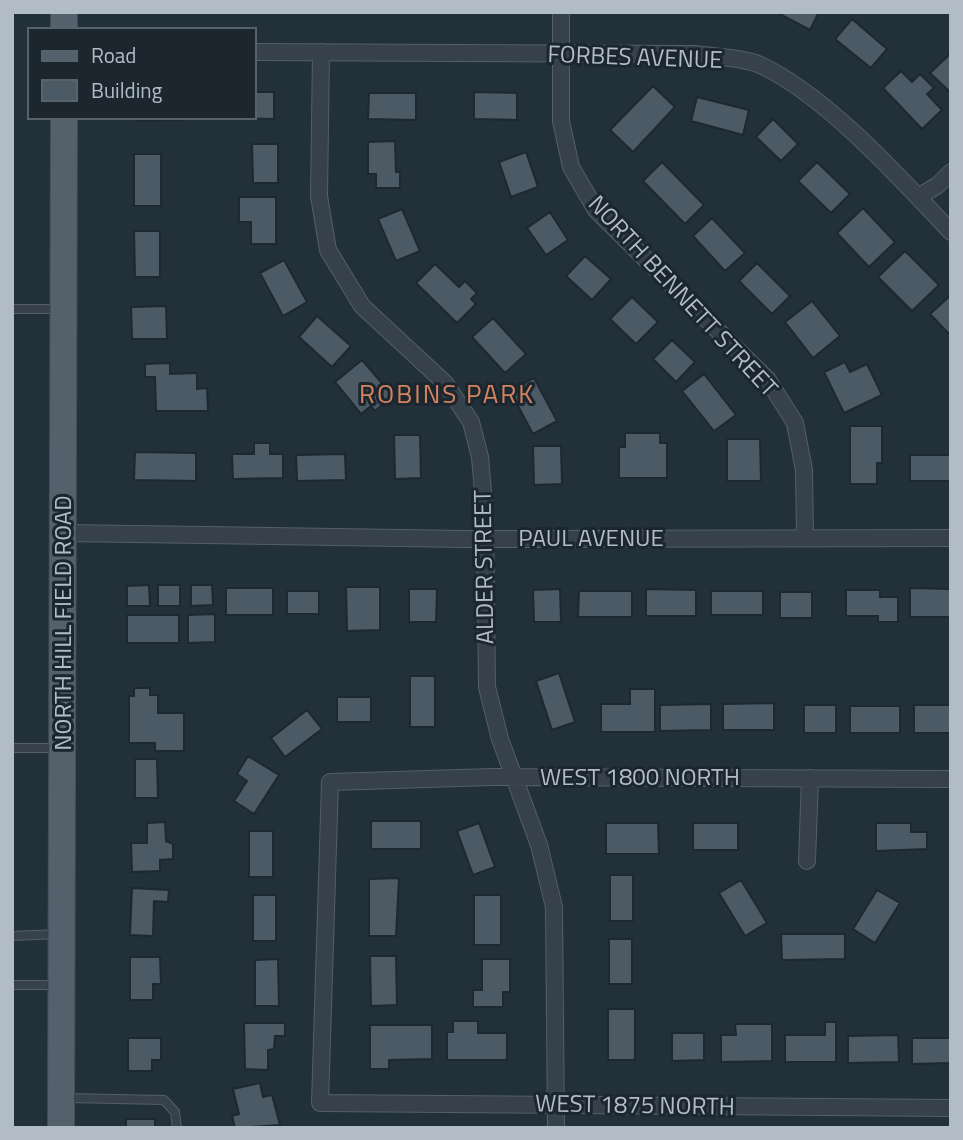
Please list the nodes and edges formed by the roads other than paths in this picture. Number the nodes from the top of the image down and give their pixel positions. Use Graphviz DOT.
graph roads {
  1 [pos="561,12"];
  2 [pos="256,52"];
  3 [pos="321,52"];
  4 [pos="560,54"];
  5 [pos="64,119"];
  6 [pos="951,172"];
  7 [pos="918,197"];
  8 [pos="951,232"];
  9 [pos="12,309"];
  10 [pos="64,309"];
  11 [pos="64,533"];
  12 [pos="805,537"];
  13 [pos="951,538"];
  14 [pos="485,539"];
  15 [pos="12,748"];
  16 [pos="62,748"];
  17 [pos="515,777"];
  18 [pos="810,778"];
  19 [pos="951,779"];
  20 [pos="807,861"];
  21 [pos="62,934"];
  22 [pos="12,936"];
  23 [pos="12,985"];
  24 [pos="61,985"];
  25 [pos="60,1097"];
  26 [pos="320,1103"];
  27 [pos="555,1105"];
  28 [pos="951,1108"];
  29 [pos="61,1128"];
  30 [pos="177,1128"];
  31 [pos="556,1128"];
  1 -- 4 [label="street, NORTH BENNETT STREET"];
  2 -- 3 [label="street, FORBES AVENUE"];
  3 -- 4 [label="street, FORBES AVENUE"];
  3 -- 14 [label="street, ALDER STREET"];
  4 -- 7 [label="street, FORBES AVENUE"];
  4 -- 12 [label="street, NORTH BENNETT STREET"];
  5 -- 10 [label="main road, NORTH HILL FIELD ROAD"];
  6 -- 7 [label="street"];
  7 -- 8 [label="street, FORBES AVENUE"];
  9 -- 10 [label="lane"];
  10 -- 11 [label="main road, NORTH HILL FIELD ROAD"];
  11 -- 14 [label="street, PAUL AVENUE"];
  11 -- 16 [label="main road, NORTH HILL FIELD ROAD"];
  12 -- 13 [label="street, PAUL AVENUE"];
  12 -- 14 [label="street, PAUL AVENUE"];
  14 -- 17 [label="street, ALDER STREET"];
  15 -- 16 [label="lane"];
  16 -- 21 [label="main road, NORTH HILL FIELD ROAD"];
  17 -- 18 [label="street, WEST 1800 NORTH"];
  17 -- 26 [label="street, WEST 1800 NORTH"];
  17 -- 27 [label="street, ALDER STREET"];
  18 -- 19 [label="street, WEST 1800 NORTH"];
  18 -- 20 [label="street"];
  21 -- 22 [label="lane"];
  21 -- 24 [label="main road, NORTH HILL FIELD ROAD"];
  23 -- 24 [label="lane"];
  24 -- 25 [label="main road, NORTH HILL FIELD ROAD"];
  25 -- 29 [label="main road, NORTH HILL FIELD ROAD"];
  25 -- 30 [label="lane"];
  26 -- 27 [label="street, WEST 1875 NORTH"];
  27 -- 28 [label="street, WEST 1875 NORTH"];
  27 -- 31 [label="street, ALDER STREET"];
}
